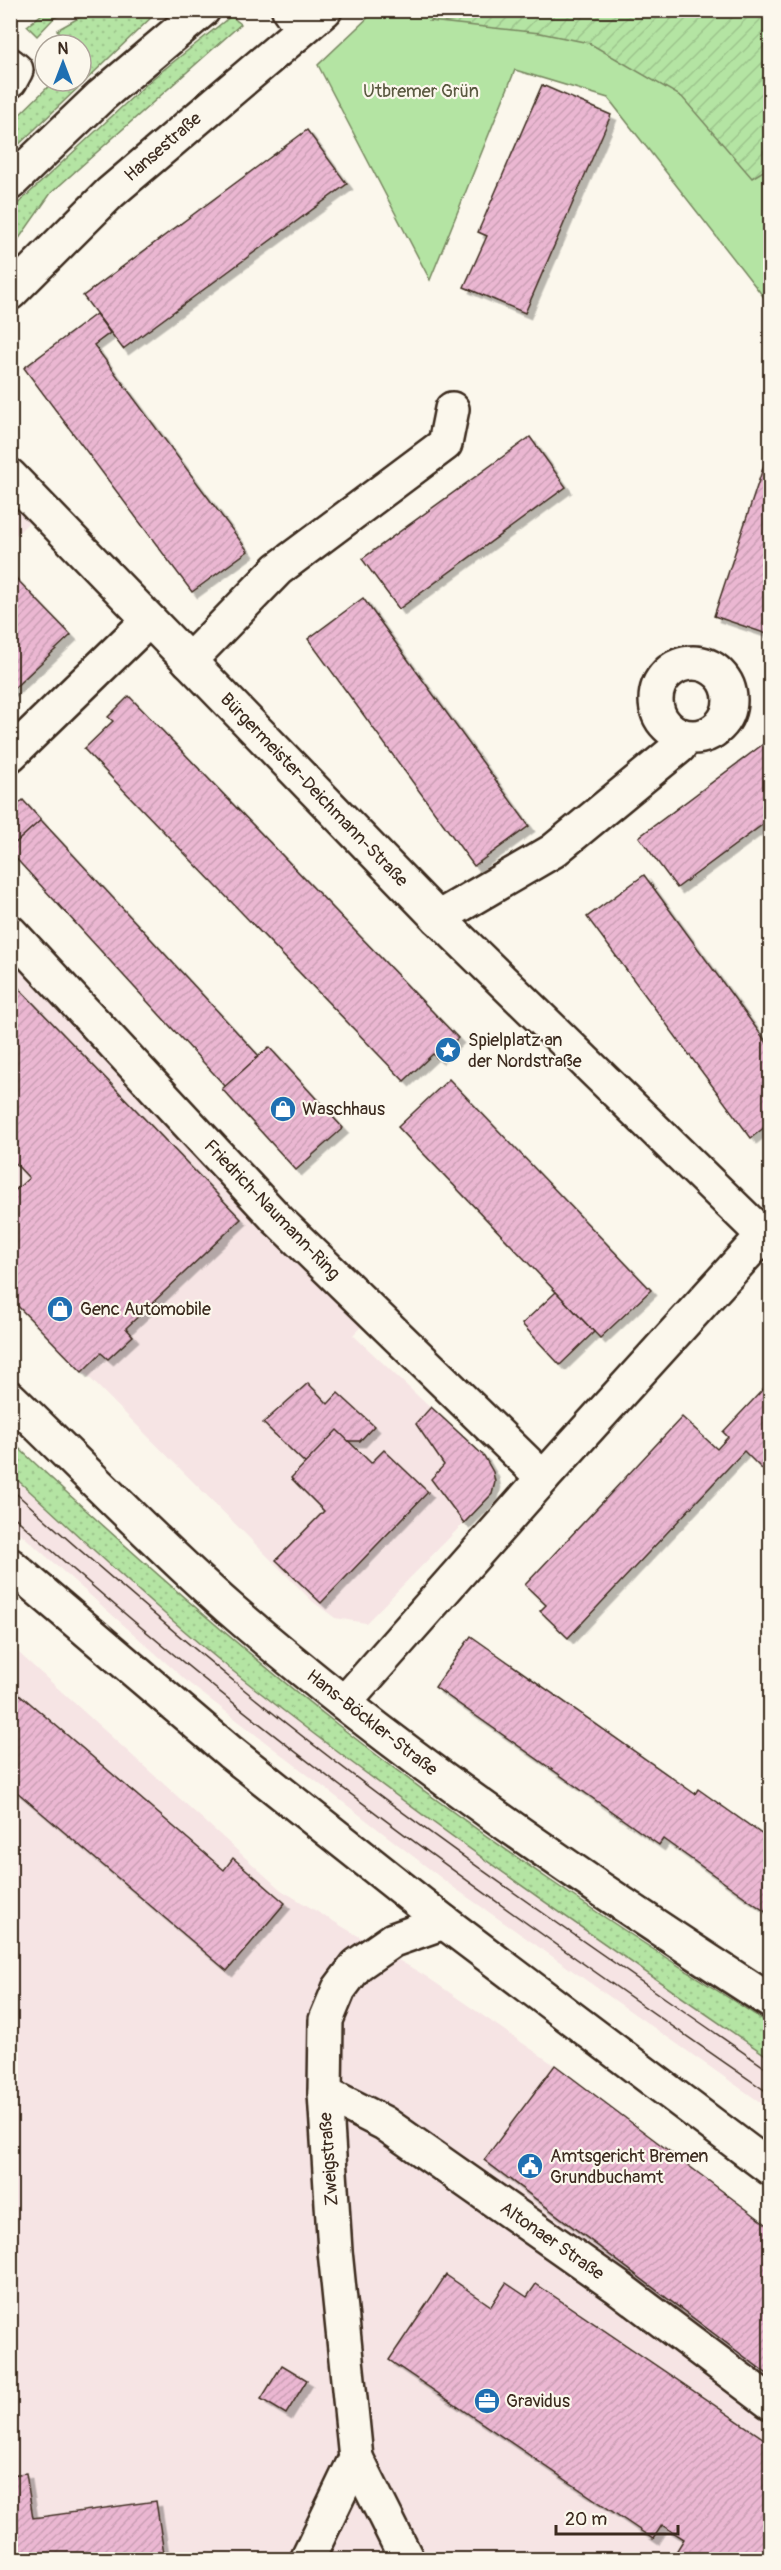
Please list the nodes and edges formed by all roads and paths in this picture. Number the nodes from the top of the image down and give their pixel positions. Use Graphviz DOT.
graph roads {
  1 [pos="203,10"];
  2 [pos="305,16"];
  3 [pos="10,183"];
  4 [pos="10,293"];
  5 [pos="452,409"];
  6 [pos="10,476"];
  7 [pos="149,620"];
  8 [pos="189,661"];
  9 [pos="684,737"];
  10 [pos="10,755"];
  11 [pos="438,918"];
  12 [pos="10,932"];
  13 [pos="768,1235"];
  14 [pos="10,1398"];
  15 [pos="543,1478"];
  16 [pos="10,1565"];
  17 [pos="345,1702"];
  18 [pos="444,1922"];
  19 [pos="771,2001"];
  20 [pos="325,2093"];
  21 [pos="771,2168"];
  22 [pos="771,2402"];
  23 [pos="356,2458"];
  24 [pos="307,2559"];
  25 [pos="407,2559"];
  1 -- 3 [label="street"];
  2 -- 4 [label="street, Hansestraße"];
  5 -- 8 [label="street"];
  6 -- 7 [label="street, Bürgermeister-Deichmann-Straße"];
  7 -- 8 [label="street, Bürgermeister-Deichmann-Straße"];
  7 -- 10 [label="street"];
  8 -- 11 [label="street, Bürgermeister-Deichmann-Straße"];
  9 -- 11 [label="street"];
  11 -- 13 [label="street, Bürgermeister-Deichmann-Straße"];
  12 -- 15 [label="street, Friedrich-Naumann-Ring"];
  13 -- 15 [label="street"];
  14 -- 17 [label="street, Hans-Böckler-Straße"];
  15 -- 17 [label="street"];
  16 -- 18 [label="street"];
  17 -- 19 [label="street, Hans-Böckler-Straße"];
  18 -- 20 [label="street, Zweigstraße"];
  18 -- 21 [label="street"];
  20 -- 22 [label="street, Altonaer Straße"];
  20 -- 23 [label="street, Zweigstraße"];
  23 -- 24 [label="street"];
  23 -- 25 [label="street, Zweigstraße"];
}
